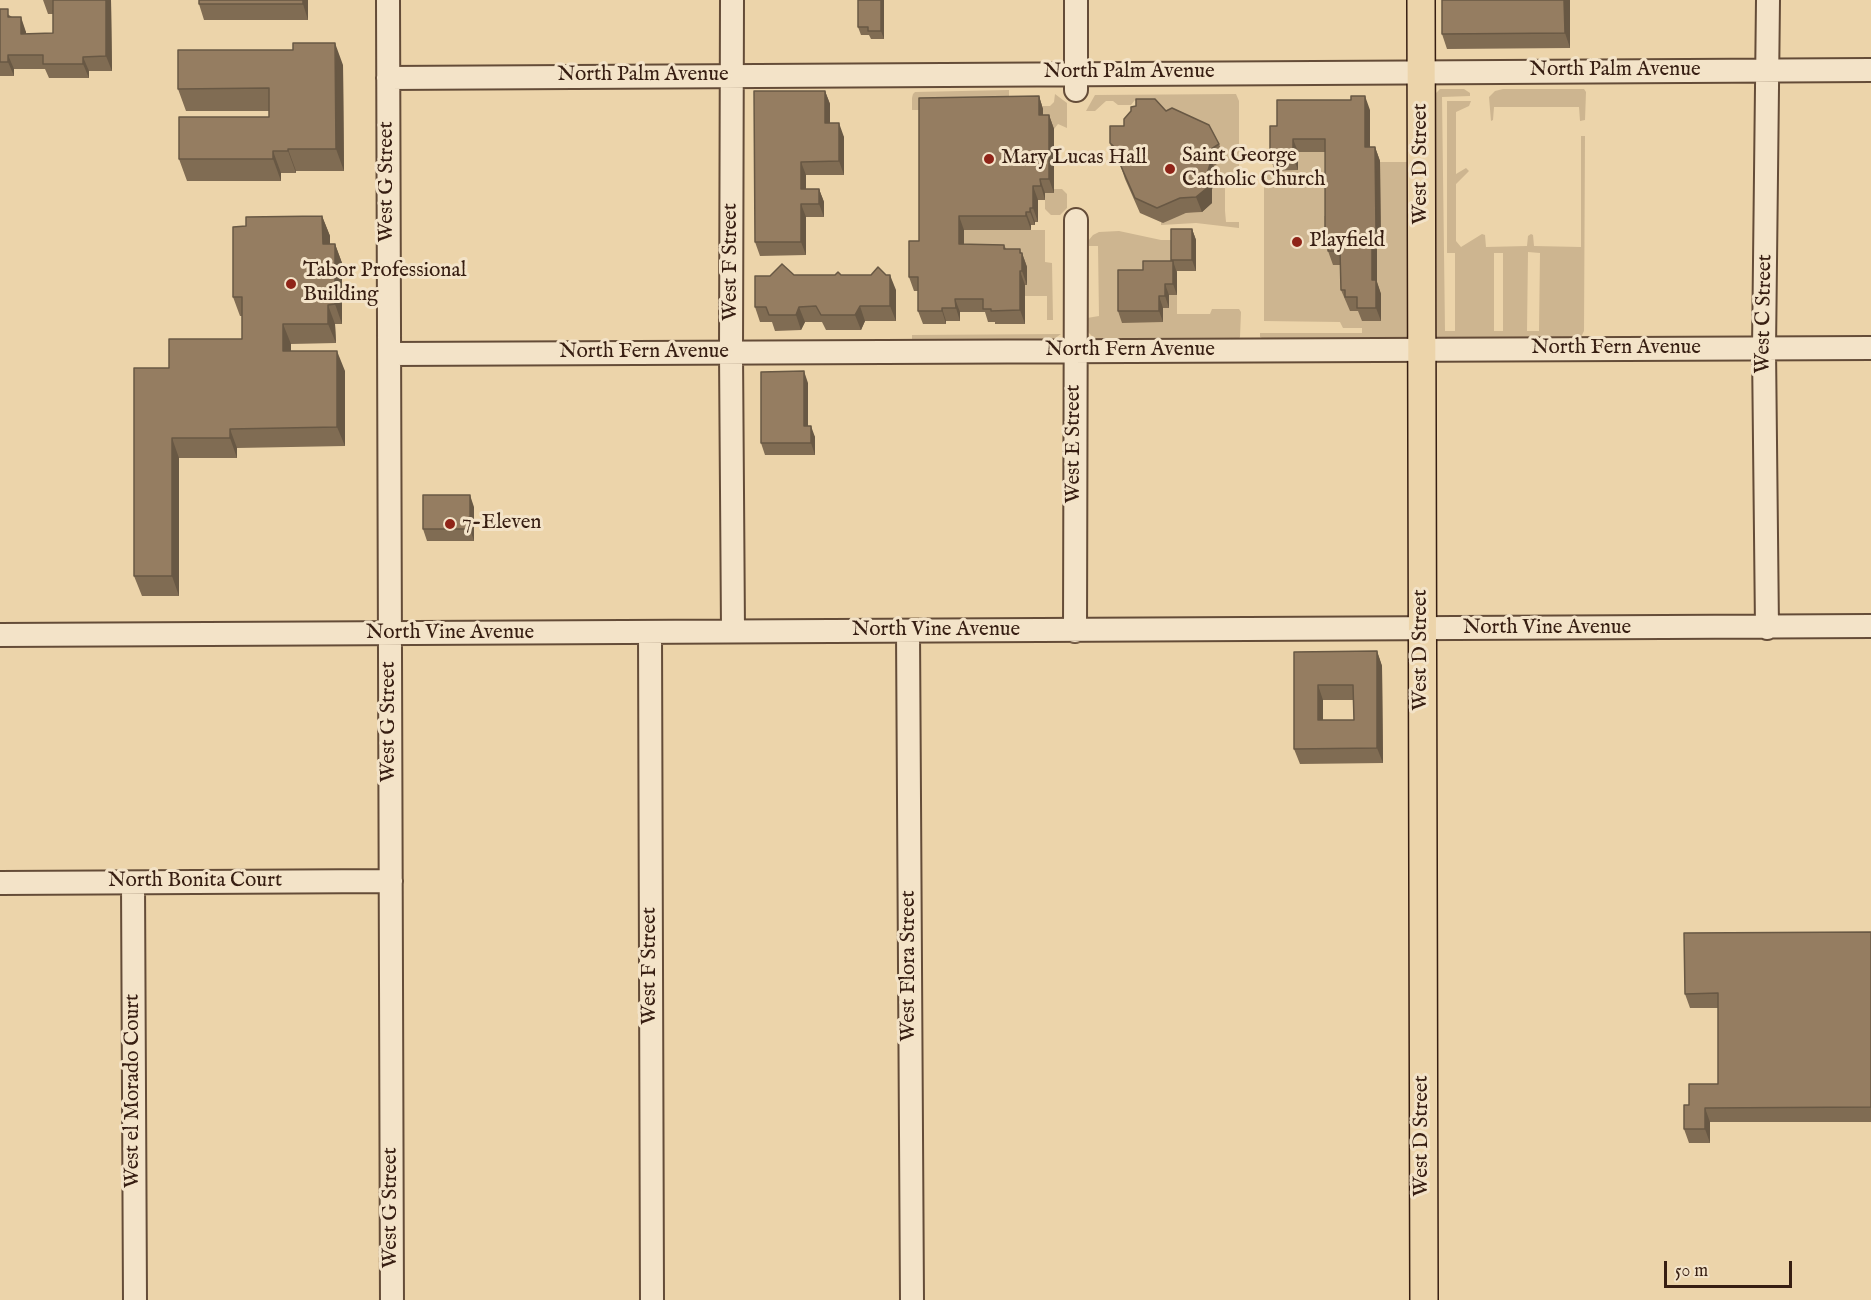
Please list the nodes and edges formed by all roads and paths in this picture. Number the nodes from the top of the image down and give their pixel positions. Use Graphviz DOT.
graph roads {
  1 [pos="388,0"];
  2 [pos="732,0"];
  3 [pos="1076,0"];
  4 [pos="1421,0"];
  5 [pos="1768,0"];
  6 [pos="1871,70"];
  7 [pos="1768,71"];
  8 [pos="1421,72"];
  9 [pos="733,76"];
  10 [pos="388,78"];
  11 [pos="1076,82"];
  12 [pos="1076,220"];
  13 [pos="1871,348"];
  14 [pos="1764,349"];
  15 [pos="1422,350"];
  16 [pos="1075,351"];
  17 [pos="731,352"];
  18 [pos="390,354"];
  19 [pos="1871,626"];
  20 [pos="1767,628"];
  21 [pos="1422,629"];
  22 [pos="733,631"];
  23 [pos="908,631"];
  24 [pos="1075,631"];
  25 [pos="650,632"];
  26 [pos="389,634"];
  27 [pos="0,635"];
  28 [pos="391,881"];
  29 [pos="0,883"];
  30 [pos="133,883"];
  31 [pos="135,1300"];
  32 [pos="392,1300"];
  33 [pos="652,1300"];
  34 [pos="912,1300"];
  35 [pos="1424,1300"];
  1 -- 10 [label="street, West G Street"];
  2 -- 9 [label="street, West F Street"];
  3 -- 11 [label="street"];
  4 -- 8 [label="main road, West D Street"];
  5 -- 7 [label="street, West C Street"];
  6 -- 7 [label="street, North Palm Avenue"];
  7 -- 8 [label="street, North Palm Avenue"];
  7 -- 14 [label="street, West C Street"];
  8 -- 11 [label="street, North Palm Avenue"];
  8 -- 15 [label="main road, West D Street"];
  9 -- 10 [label="street, North Palm Avenue"];
  9 -- 11 [label="street, North Palm Avenue"];
  9 -- 17 [label="street, West F Street"];
  10 -- 18 [label="street, West G Street"];
  12 -- 16 [label="street, West E Street"];
  13 -- 14 [label="street, North Fern Avenue"];
  14 -- 15 [label="street, North Fern Avenue"];
  14 -- 20 [label="street, West C Street"];
  15 -- 16 [label="street, North Fern Avenue"];
  15 -- 21 [label="main road, West D Street"];
  16 -- 17 [label="street, North Fern Avenue"];
  16 -- 24 [label="street, West E Street"];
  17 -- 18 [label="street, North Fern Avenue"];
  17 -- 22 [label="street, West F Street"];
  18 -- 26 [label="street, West G Street"];
  19 -- 20 [label="street, North Vine Avenue"];
  20 -- 21 [label="street, North Vine Avenue"];
  21 -- 24 [label="street, North Vine Avenue"];
  21 -- 35 [label="main road, West D Street"];
  22 -- 23 [label="street, North Vine Avenue"];
  22 -- 25 [label="street, North Vine Avenue"];
  23 -- 24 [label="street, North Vine Avenue"];
  23 -- 34 [label="street, West Flora Street"];
  25 -- 26 [label="street, North Vine Avenue"];
  25 -- 33 [label="street, West F Street"];
  26 -- 27 [label="street, North Vine Avenue"];
  26 -- 28 [label="street, West G Street"];
  28 -- 30 [label="street, North Bonita Court"];
  28 -- 32 [label="street, West G Street"];
  29 -- 30 [label="street, North Bonita Court"];
  30 -- 31 [label="street, West el Morado Court"];
}
